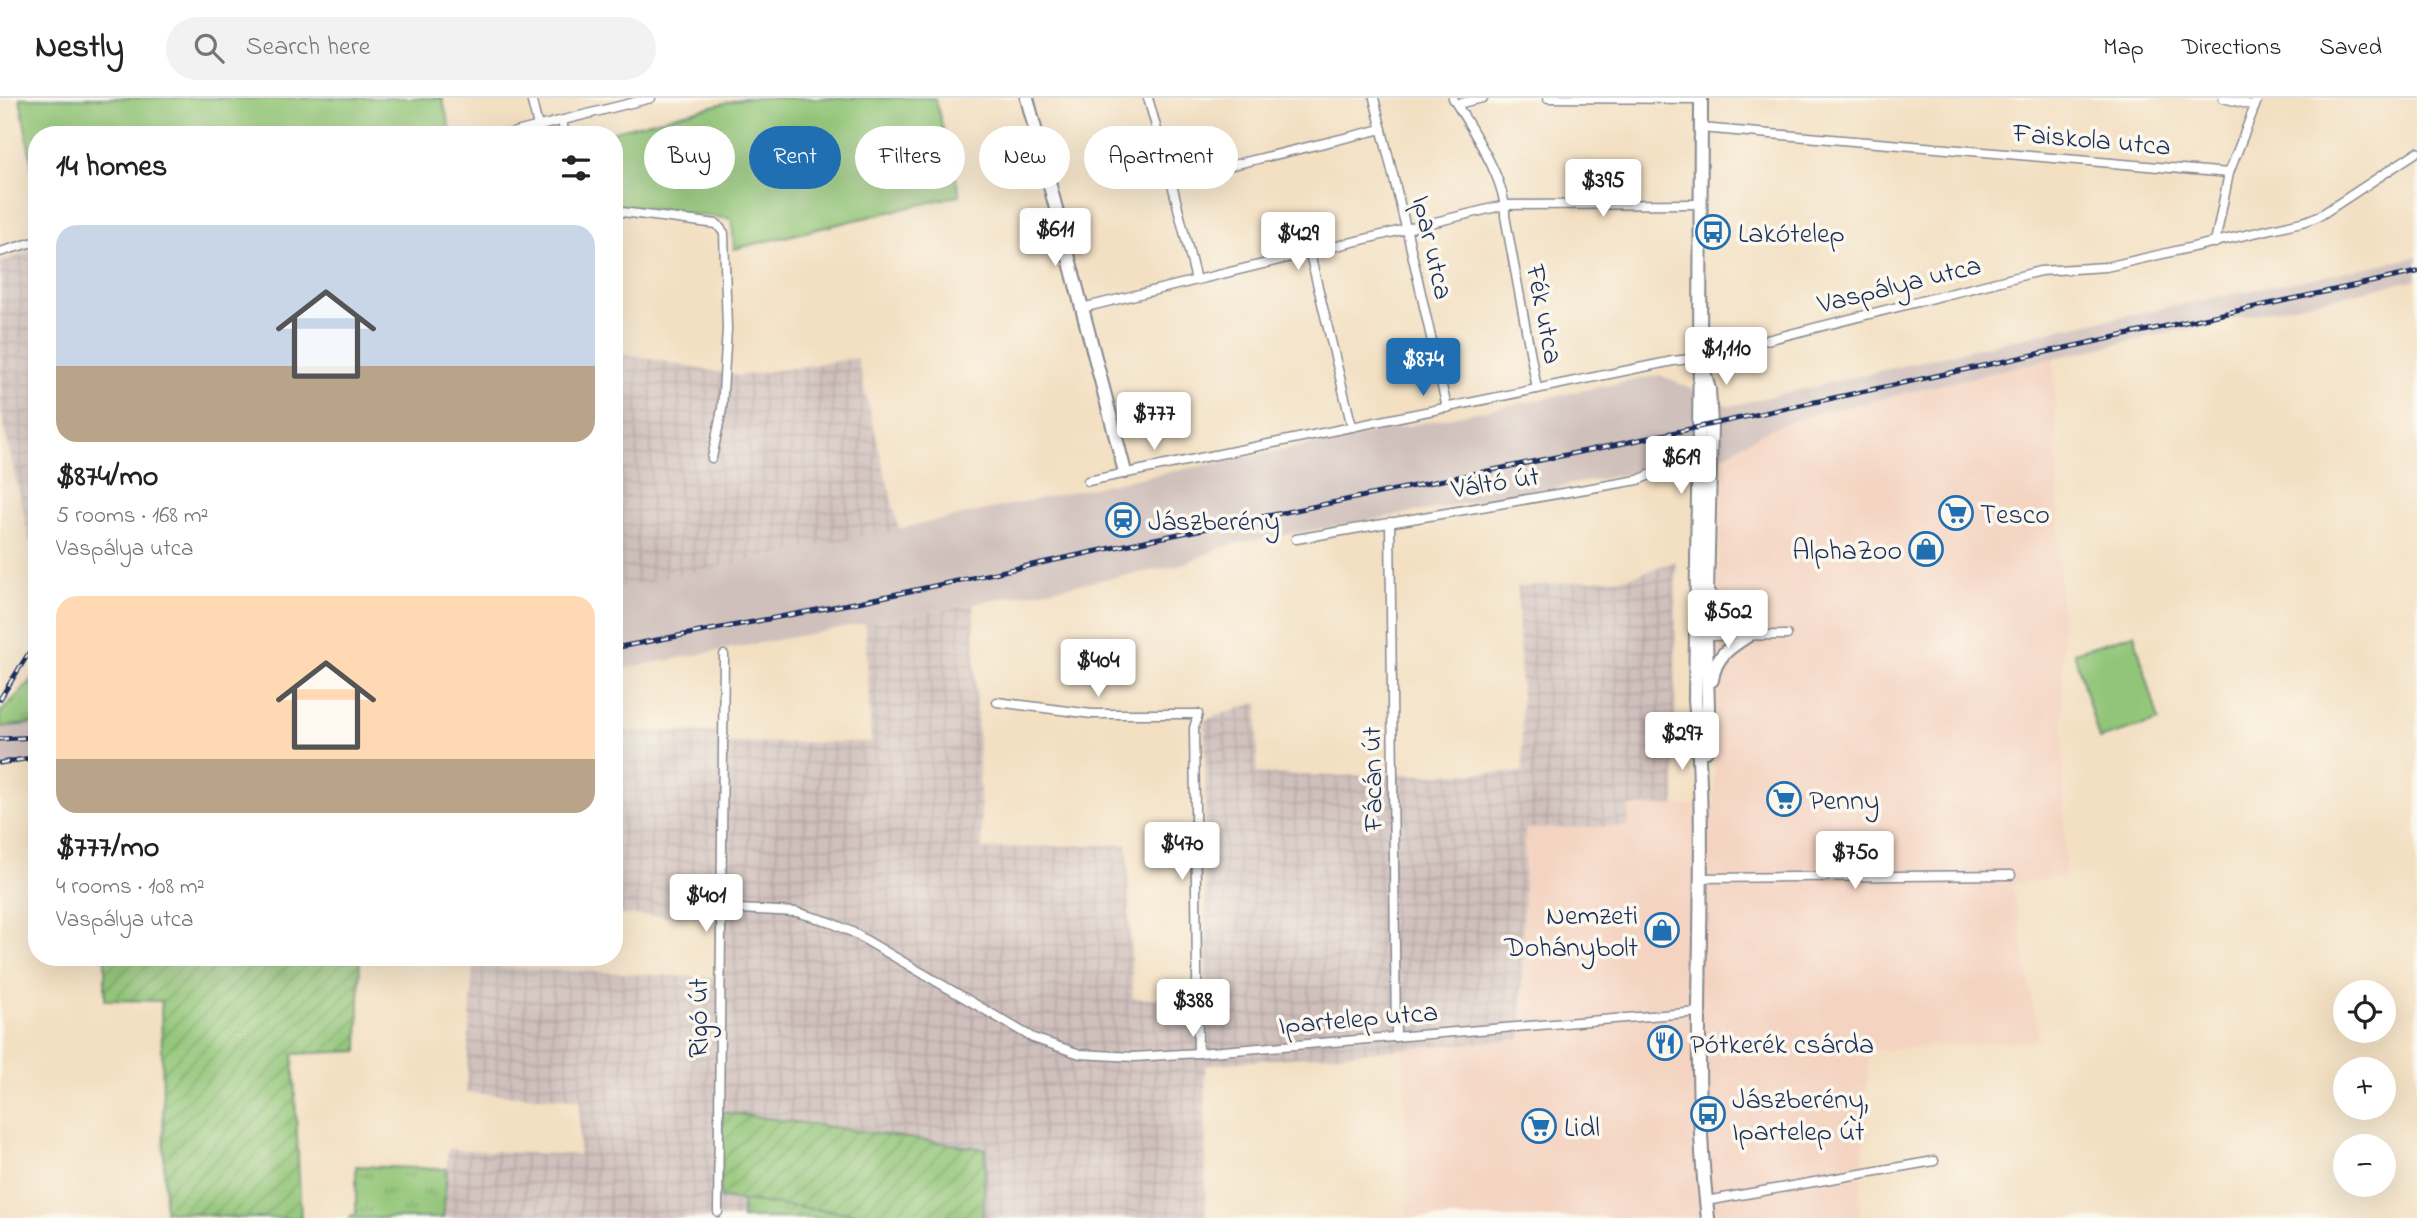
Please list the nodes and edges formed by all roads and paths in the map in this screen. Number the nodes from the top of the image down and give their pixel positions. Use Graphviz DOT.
graph roads {
  1 [pos="531,98"];
  2 [pos="604,98"];
  3 [pos="651,98"];
  4 [pos="1027,98"];
  5 [pos="1148,98"];
  6 [pos="1374,98"];
  7 [pos="1483,98"];
  8 [pos="1548,98"];
  9 [pos="1700,98"];
  10 [pos="2222,98"];
  11 [pos="1455,101"];
  12 [pos="2256,102"];
  13 [pos="604,109"];
  14 [pos="562,121"];
  15 [pos="538,126"];
  16 [pos="563,126"];
  17 [pos="1156,126"];
  18 [pos="1701,128"];
  19 [pos="1382,129"];
  20 [pos="2417,152"];
  21 [pos="1238,164"];
  22 [pos="2229,173"];
  23 [pos="1173,189"];
  24 [pos="1700,204"];
  25 [pos="1505,205"];
  26 [pos="623,212"];
  27 [pos="1406,229"];
  28 [pos="2216,243"];
  29 [pos="28,244"];
  30 [pos="0,252"];
  31 [pos="1310,254"];
  32 [pos="1196,281"];
  33 [pos="1082,308"];
  34 [pos="1700,357"];
  35 [pos="1537,389"];
  36 [pos="1447,408"];
  37 [pos="1352,427"];
  38 [pos="1699,457"];
  39 [pos="712,458"];
  40 [pos="1125,472"];
  41 [pos="1088,481"];
  42 [pos="1390,522"];
  43 [pos="1296,540"];
  44 [pos="1709,576"];
  45 [pos="1749,635"];
  46 [pos="1787,635"];
  47 [pos="1700,636"];
  48 [pos="724,655"];
  49 [pos="998,702"];
  50 [pos="1708,708"];
  51 [pos="1700,833"];
  52 [pos="2011,876"];
  53 [pos="1699,878"];
  54 [pos="720,908"];
  55 [pos="1699,1012"];
  56 [pos="1396,1037"];
  57 [pos="1198,1053"];
  58 [pos="1934,1161"];
  59 [pos="1706,1201"];
  60 [pos="718,1212"];
  61 [pos="1708,1218"];
  1 -- 15 [label="street"];
  2 -- 13 [label="street"];
  3 -- 13 [label="street"];
  4 -- 33 [label="street"];
  5 -- 17 [label="street"];
  6 -- 19 [label="street, Ipar utca"];
  7 -- 11 [label="street"];
  8 -- 9 [label="street"];
  9 -- 18 [label="street"];
  10 -- 12 [label="street"];
  11 -- 25 [label="street, Fék utca"];
  12 -- 22 [label="street"];
  13 -- 14 [label="street"];
  14 -- 15 [label="street"];
  14 -- 16 [label="street"];
  18 -- 22 [label="street, Faiskola utca"];
  18 -- 24 [label="street"];
  19 -- 21 [label="street"];
  19 -- 27 [label="street, Ipar utca"];
  20 -- 28 [label="street, Vaspálya utca"];
  22 -- 28 [label="street"];
  23 -- 32 [label="street"];
  24 -- 25 [label="street"];
  24 -- 34 [label="street"];
  25 -- 27 [label="street"];
  25 -- 35 [label="street, Fék utca"];
  26 -- 39 [label="street"];
  27 -- 31 [label="street"];
  27 -- 36 [label="street, Ipar utca"];
  28 -- 34 [label="street, Vaspálya utca"];
  29 -- 30 [label="street"];
  31 -- 32 [label="street"];
  31 -- 37 [label="street"];
  32 -- 33 [label="street"];
  33 -- 40 [label="street"];
  34 -- 35 [label="street, Vaspálya utca"];
  34 -- 38 [label="street"];
  34 -- 44 [label="street"];
  35 -- 36 [label="street, Vaspálya utca"];
  36 -- 37 [label="street, Vaspálya utca"];
  37 -- 40 [label="street, Vaspálya utca"];
  38 -- 42 [label="street, Váltó út"];
  38 -- 47 [label="street"];
  40 -- 41 [label="street, Vaspálya utca"];
  42 -- 43 [label="street, Váltó út"];
  42 -- 56 [label="street, Fácán út"];
  44 -- 45 [label="street"];
  44 -- 47 [label="street"];
  45 -- 46 [label="street"];
  45 -- 47 [label="street"];
  45 -- 50 [label="street"];
  47 -- 50 [label="street"];
  47 -- 51 [label="street"];
  48 -- 54 [label="street, Rigó út"];
  49 -- 57 [label="street"];
  50 -- 51 [label="street"];
  51 -- 53 [label="street"];
  52 -- 53 [label="street"];
  53 -- 55 [label="street"];
  54 -- 57 [label="street, Ipartelep utca"];
  54 -- 60 [label="street, Rigó út"];
  55 -- 56 [label="street, Ipartelep utca"];
  55 -- 59 [label="street"];
  56 -- 57 [label="street, Ipartelep utca"];
  58 -- 59 [label="street"];
  59 -- 61 [label="street"];
}
